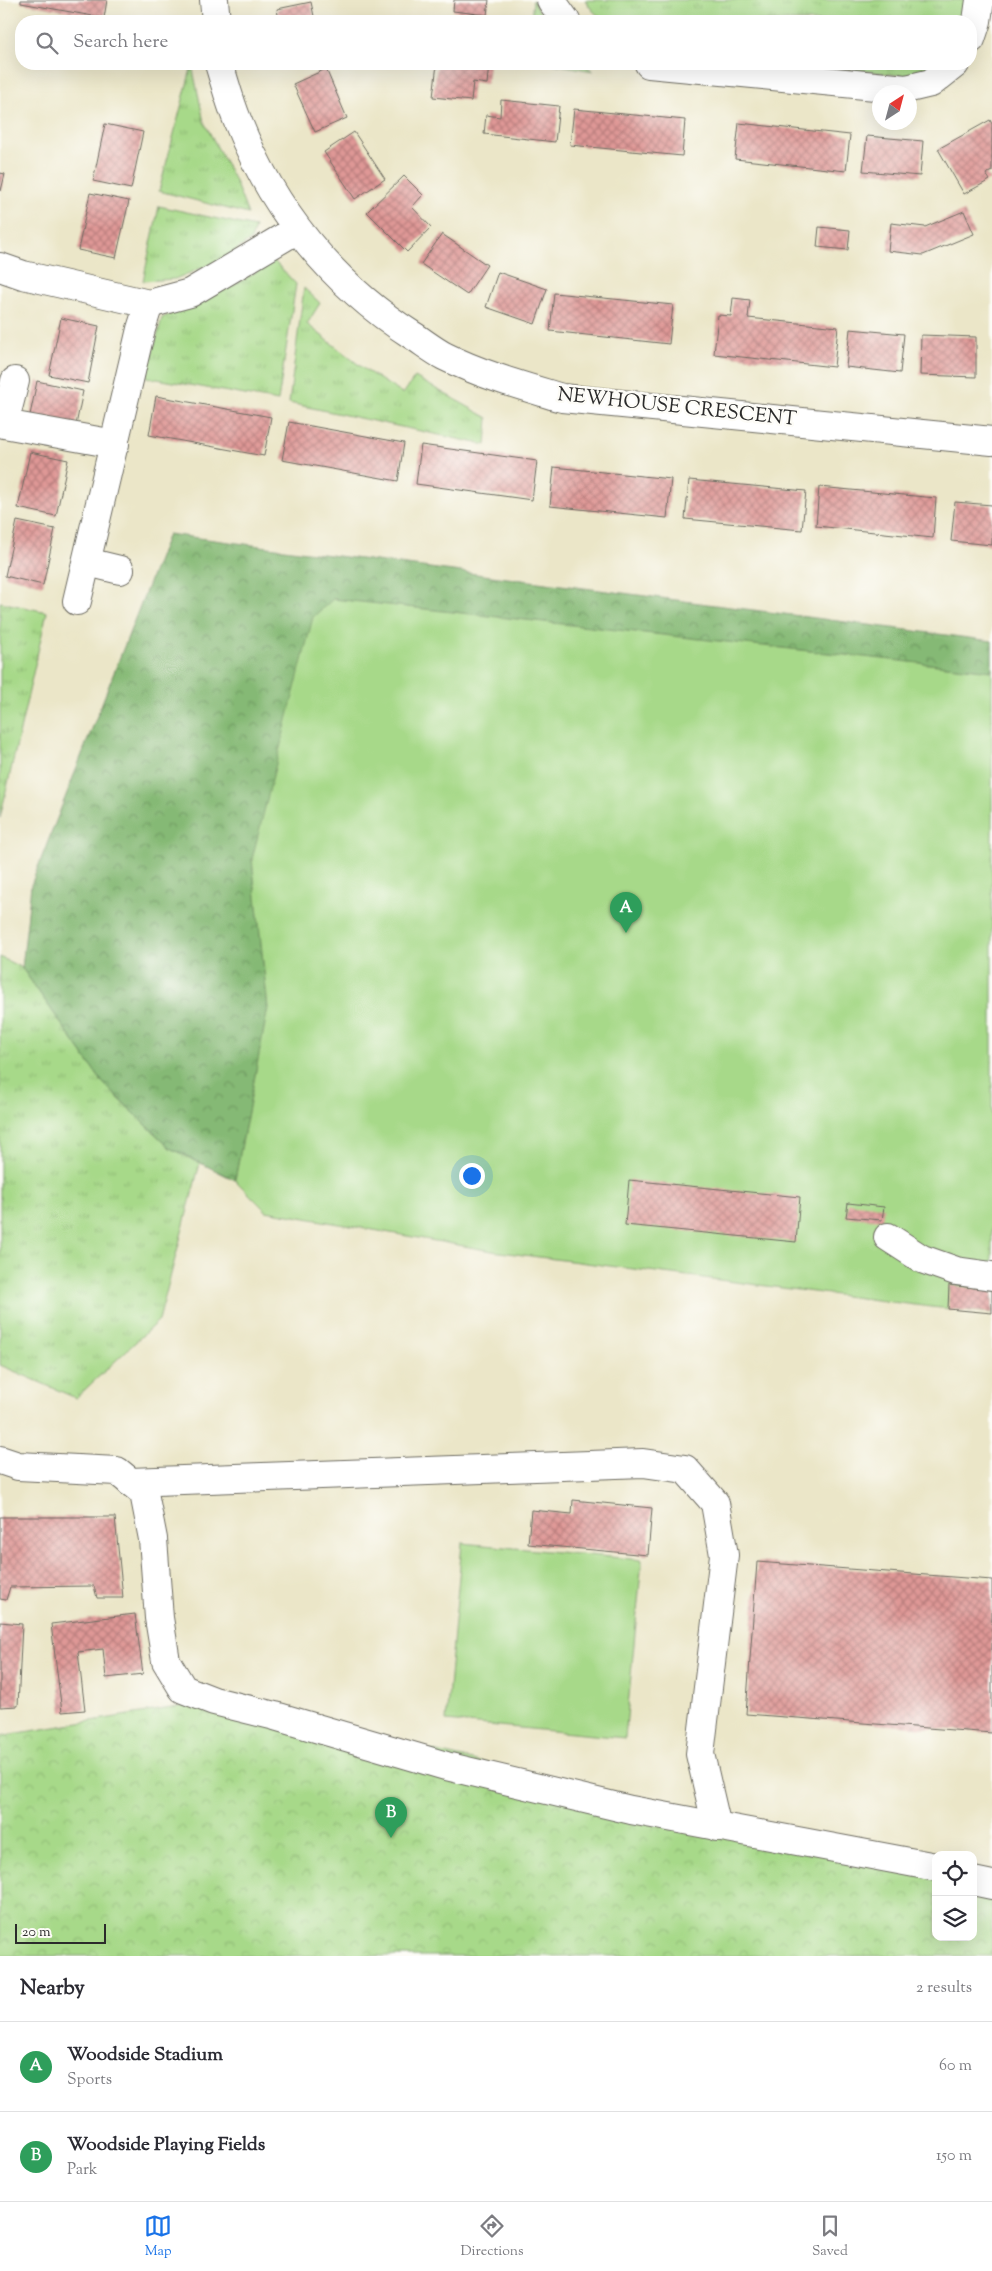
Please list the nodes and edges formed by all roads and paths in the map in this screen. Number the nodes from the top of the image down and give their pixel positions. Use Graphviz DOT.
graph roads {
  1 [pos="214,0"];
  2 [pos="551,0"];
  3 [pos="980,0"];
  4 [pos="215,15"];
  5 [pos="562,15"];
  6 [pos="977,24"];
  7 [pos="221,70"];
  8 [pos="711,70"];
  9 [pos="947,70"];
  10 [pos="296,230"];
  11 [pos="0,267"];
  12 [pos="149,304"];
  13 [pos="15,381"];
  14 [pos="992,441"];
  15 [pos="115,444"];
  16 [pos="88,562"];
  17 [pos="120,570"];
  18 [pos="77,601"];
  19 [pos="888,1237"];
  20 [pos="992,1263"];
  21 [pos="956,1270"];
  22 [pos="992,1276"];
  23 [pos="0,1460"];
  24 [pos="130,1482"];
  25 [pos="717,1827"];
  26 [pos="932,1866"];
  27 [pos="977,1882"];
  28 [pos="992,1885"];
  1 -- 4 [label="street"];
  2 -- 5 [label="street"];
  3 -- 6 [label="street"];
  7 -- 10 [label="street, NEWHOUSE CRESCENT"];
  8 -- 9 [label="street"];
  10 -- 12 [label="street"];
  10 -- 14 [label="street, NEWHOUSE CRESCENT"];
  11 -- 12 [label="street"];
  12 -- 15 [label="street"];
  13 -- 15 [label="street"];
  15 -- 16 [label="street"];
  16 -- 17 [label="street"];
  16 -- 18 [label="street"];
  19 -- 21 [label="street"];
  20 -- 21 [label="street"];
  21 -- 22 [label="street"];
  23 -- 24 [label="street"];
  24 -- 25 [label="street"];
  24 -- 25 [label="street"];
  25 -- 26 [label="street"];
  27 -- 28 [label="street"];
}
